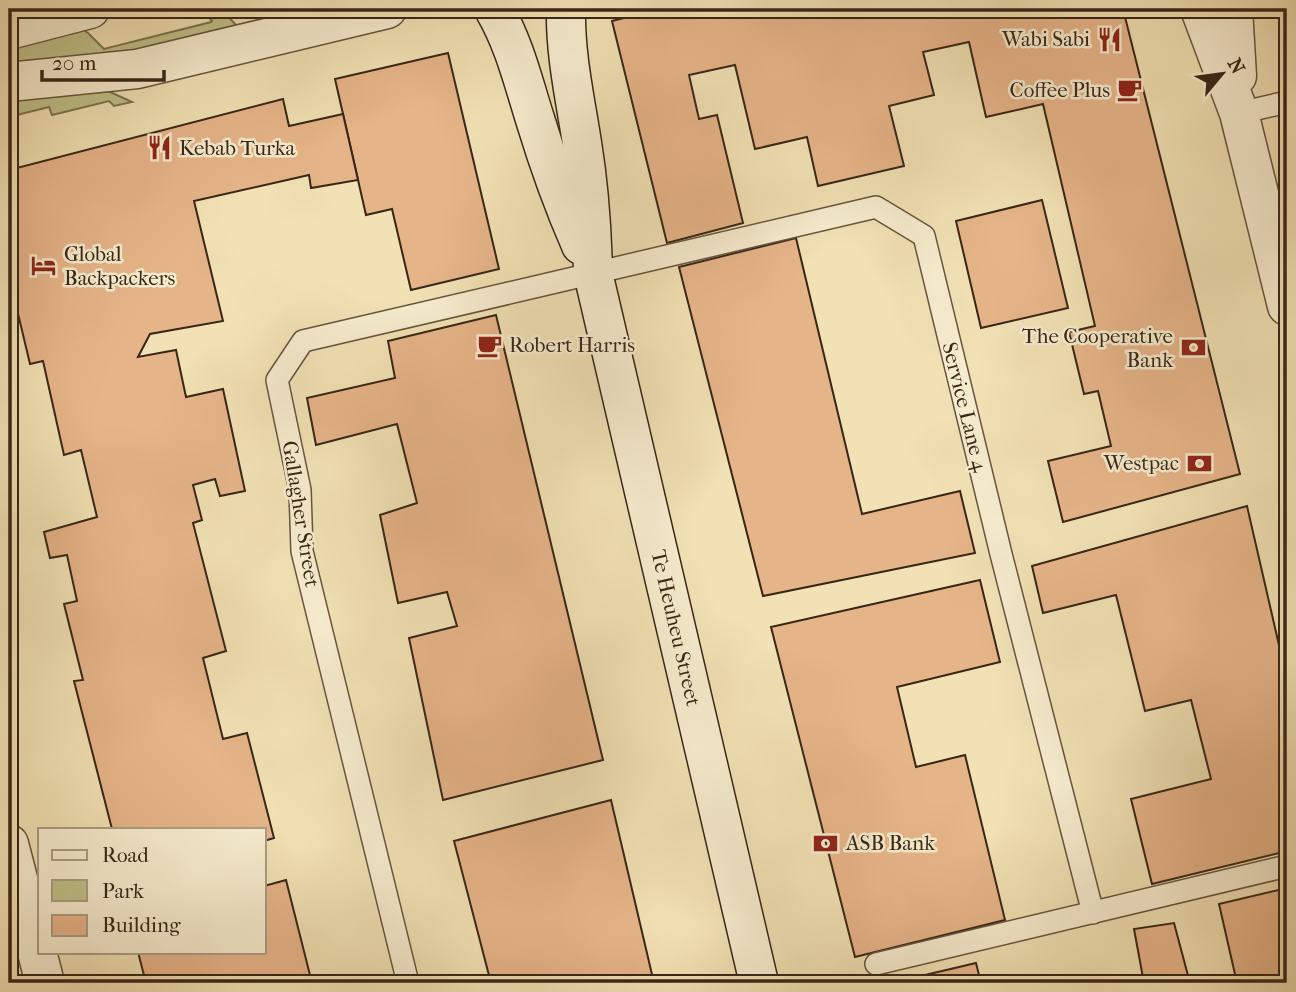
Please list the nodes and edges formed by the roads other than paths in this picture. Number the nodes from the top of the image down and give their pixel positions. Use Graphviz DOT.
graph roads {
  1 [pos="90,9"];
  2 [pos="387,9"];
  3 [pos="494,9"];
  4 [pos="566,9"];
  5 [pos="1199,9"];
  6 [pos="1233,9"];
  7 [pos="9,30"];
  8 [pos="9,82"];
  9 [pos="1287,102"];
  10 [pos="1239,113"];
  11 [pos="593,272"];
  12 [pos="1287,306"];
  13 [pos="9,844"];
  14 [pos="1287,866"];
  15 [pos="1093,913"];
  16 [pos="876,964"];
  17 [pos="45,983"];
  18 [pos="408,983"];
  19 [pos="759,983"];
  1 -- 7 [label="street"];
  2 -- 8 [label="street"];
  3 -- 11 [label="street, Te Heuheu Street"];
  4 -- 11 [label="street, Te Heuheu Street"];
  5 -- 10 [label="street"];
  6 -- 10 [label="street"];
  9 -- 10 [label="lane"];
  10 -- 12 [label="street"];
  11 -- 15 [label="lane, Service Lane 4"];
  11 -- 18 [label="lane, Gallagher Street"];
  11 -- 19 [label="street, Te Heuheu Street"];
  13 -- 17 [label="street"];
  14 -- 15 [label="lane"];
  15 -- 16 [label="lane"];
}
